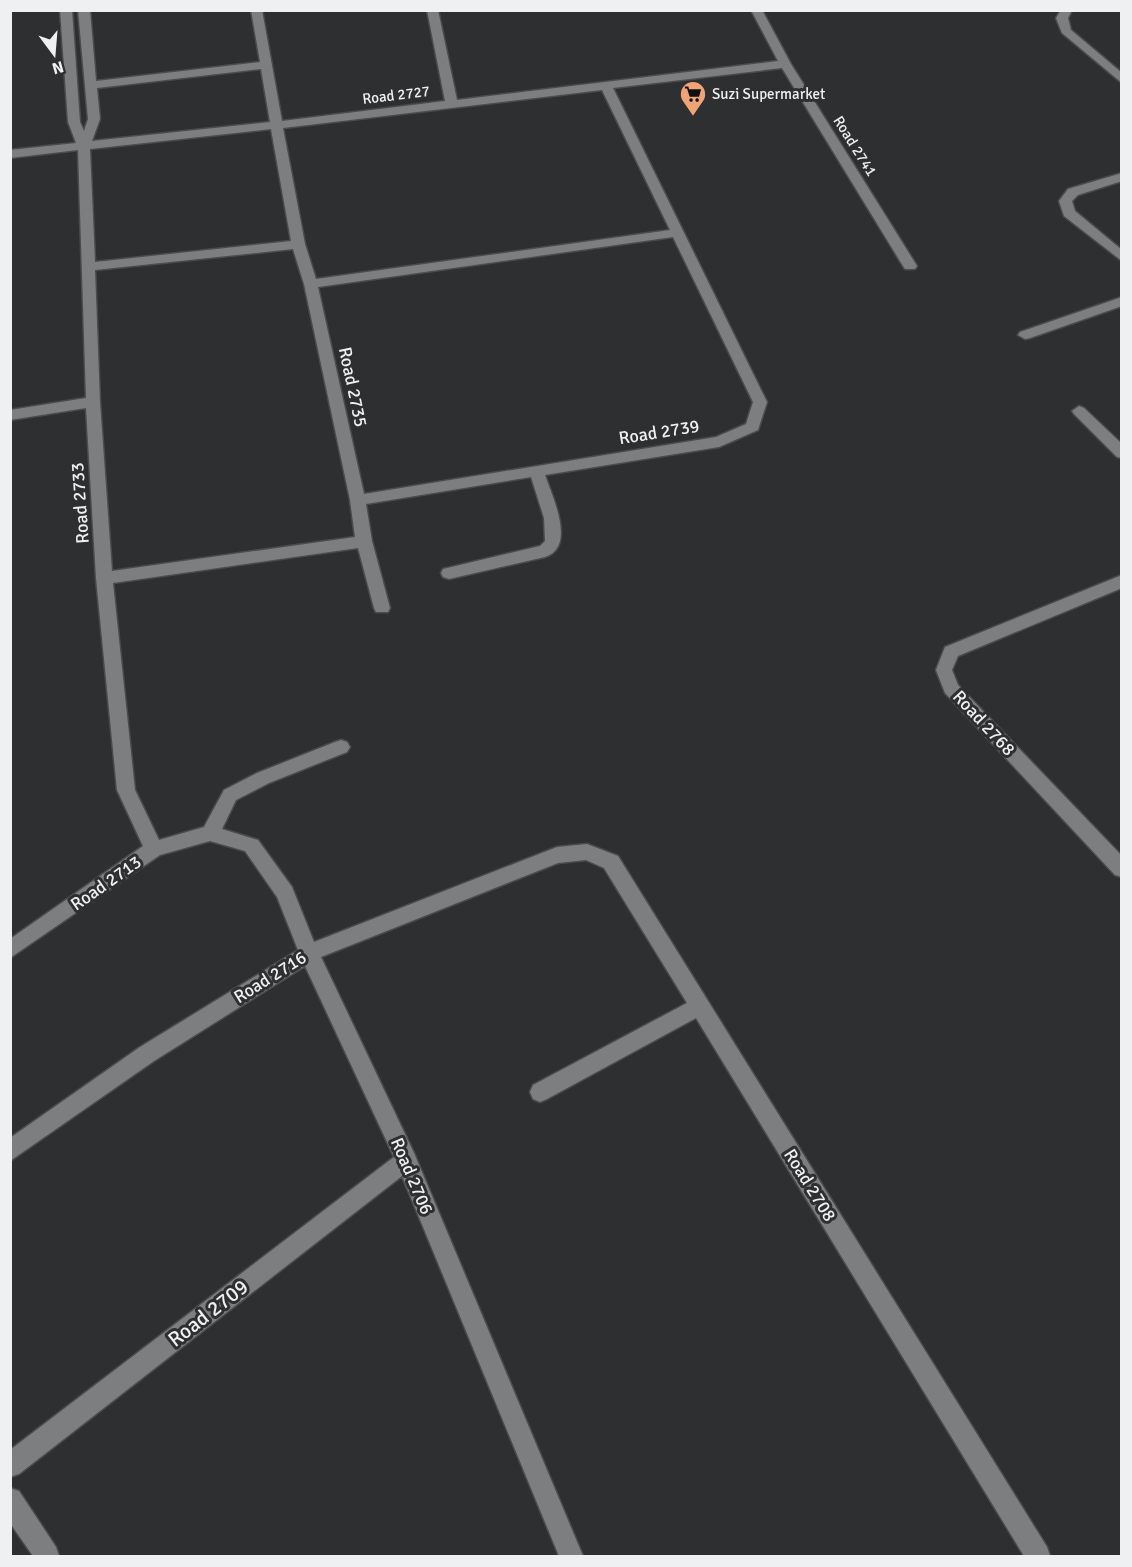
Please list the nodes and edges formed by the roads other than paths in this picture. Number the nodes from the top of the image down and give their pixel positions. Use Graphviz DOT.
graph roads {
  1 [pos="66,10"];
  2 [pos="84,10"];
  3 [pos="256,10"];
  4 [pos="432,10"];
  5 [pos="756,10"];
  6 [pos="1067,10"];
  7 [pos="785,64"];
  8 [pos="267,65"];
  9 [pos="1122,80"];
  10 [pos="90,85"];
  11 [pos="606,86"];
  12 [pos="452,105"];
  13 [pos="278,125"];
  14 [pos="84,147"];
  15 [pos="10,154"];
  16 [pos="1122,177"];
  17 [pos="677,233"];
  18 [pos="298,244"];
  19 [pos="1122,257"];
  20 [pos="910,266"];
  21 [pos="88,267"];
  22 [pos="311,284"];
  23 [pos="1122,301"];
  24 [pos="1025,335"];
  25 [pos="93,402"];
  26 [pos="1079,411"];
  27 [pos="10,415"];
  28 [pos="1122,453"];
  29 [pos="536,471"];
  30 [pos="358,500"];
  31 [pos="364,540"];
  32 [pos="449,573"];
  33 [pos="104,578"];
  34 [pos="1122,581"];
  35 [pos="382,608"];
  36 [pos="341,747"];
  37 [pos="210,833"];
  38 [pos="154,849"];
  39 [pos="557,855"];
  40 [pos="1122,869"];
  41 [pos="10,950"];
  42 [pos="309,953"];
  43 [pos="700,1006"];
  44 [pos="540,1092"];
  45 [pos="10,1151"];
  46 [pos="406,1160"];
  47 [pos="10,1465"];
  48 [pos="10,1500"];
  49 [pos="47,1557"];
  50 [pos="571,1557"];
  51 [pos="1038,1557"];
  1 -- 14 [label="street, Road 2733"];
  2 -- 10 [label="street, Road 2733"];
  3 -- 8 [label="street, Road 2735"];
  4 -- 12 [label="street"];
  5 -- 7 [label="street, Road 2741"];
  6 -- 9 [label="street"];
  7 -- 11 [label="street, Road 2727"];
  7 -- 20 [label="street, Road 2741"];
  8 -- 10 [label="street"];
  8 -- 13 [label="street, Road 2735"];
  10 -- 14 [label="street, Road 2733"];
  11 -- 12 [label="street, Road 2727"];
  11 -- 17 [label="street, Road 2739"];
  12 -- 13 [label="street, Road 2727"];
  13 -- 14 [label="street, Road 2727"];
  13 -- 18 [label="street, Road 2735"];
  14 -- 15 [label="street, Road 2727"];
  14 -- 21 [label="street, Road 2733"];
  16 -- 19 [label="street"];
  17 -- 22 [label="street"];
  17 -- 29 [label="street, Road 2739"];
  18 -- 21 [label="street"];
  18 -- 22 [label="street, Road 2735"];
  21 -- 25 [label="street, Road 2733"];
  22 -- 30 [label="street, Road 2735"];
  23 -- 24 [label="street"];
  25 -- 27 [label="street"];
  25 -- 33 [label="street, Road 2733"];
  26 -- 28 [label="street"];
  29 -- 30 [label="street, Road 2739"];
  29 -- 32 [label="street"];
  30 -- 31 [label="street, Road 2735"];
  31 -- 33 [label="street"];
  31 -- 35 [label="street, Road 2735"];
  33 -- 38 [label="street, Road 2733"];
  34 -- 40 [label="street, Road 2768"];
  36 -- 37 [label="street"];
  37 -- 38 [label="street, Road 2713"];
  37 -- 42 [label="street, Road 2706"];
  38 -- 41 [label="street, Road 2713"];
  39 -- 42 [label="street, Road 2716"];
  39 -- 43 [label="street, Road 2708"];
  42 -- 45 [label="street, Road 2716"];
  42 -- 46 [label="street, Road 2706"];
  43 -- 44 [label="street"];
  43 -- 51 [label="street, Road 2708"];
  46 -- 47 [label="street, Road 2709"];
  46 -- 50 [label="street, Road 2706"];
  48 -- 49 [label="street"];
}
